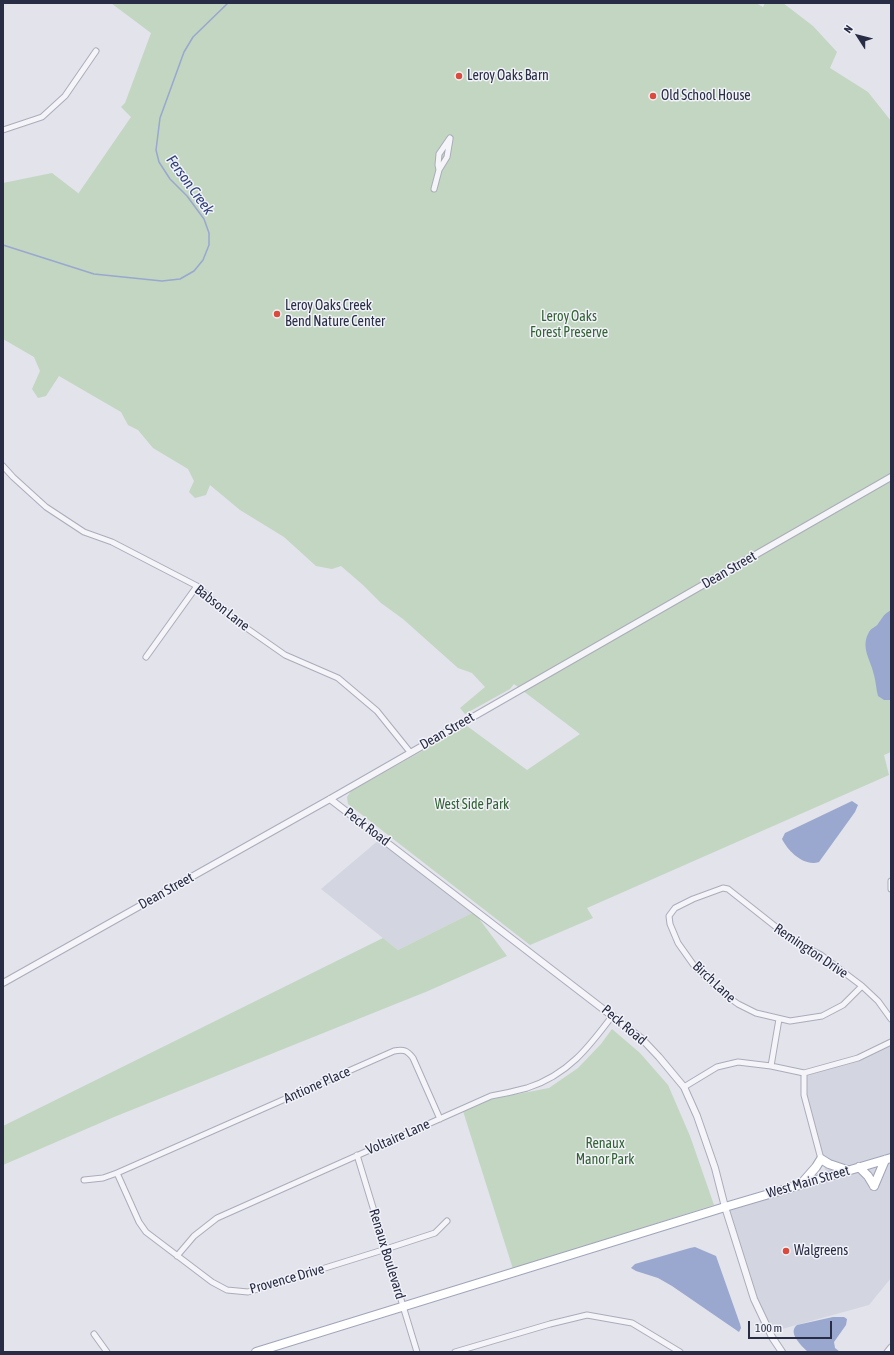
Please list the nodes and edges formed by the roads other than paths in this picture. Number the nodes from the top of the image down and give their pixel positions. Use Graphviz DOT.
graph roads {
  1 [pos="96,51"];
  2 [pos="3,130"];
  3 [pos="438,170"];
  4 [pos="434,189"];
  5 [pos="3,466"];
  6 [pos="891,476"];
  7 [pos="197,586"];
  8 [pos="146,657"];
  9 [pos="410,752"];
  10 [pos="330,798"];
  11 [pos="891,881"];
  12 [pos="891,889"];
  13 [pos="670,924"];
  14 [pos="3,983"];
  15 [pos="862,986"];
  16 [pos="613,1015"];
  17 [pos="779,1019"];
  18 [pos="891,1020"];
  19 [pos="891,1042"];
  20 [pos="771,1066"];
  21 [pos="804,1073"];
  22 [pos="684,1087"];
  23 [pos="440,1119"];
  24 [pos="357,1155"];
  25 [pos="821,1159"];
  26 [pos="888,1159"];
  27 [pos="859,1168"];
  28 [pos="847,1170"];
  29 [pos="116,1173"];
  30 [pos="84,1180"];
  31 [pos="801,1184"];
  32 [pos="725,1207"];
  33 [pos="448,1221"];
  34 [pos="386,1249"];
  35 [pos="176,1256"];
  36 [pos="403,1306"];
  37 [pos="94,1334"];
  38 [pos="891,1347"];
  39 [pos="677,1351"];
  40 [pos="107,1352"];
  41 [pos="256,1352"];
  42 [pos="418,1352"];
  43 [pos="455,1352"];
  44 [pos="782,1352"];
  45 [pos="887,1352"];
  1 -- 2 [label="street"];
  3 -- 3 [label="street"];
  3 -- 4 [label="street"];
  5 -- 7 [label="street, Babson Lane"];
  6 -- 9 [label="street, Dean Street"];
  7 -- 8 [label="street"];
  7 -- 9 [label="street, Babson Lane"];
  9 -- 10 [label="street, Dean Street"];
  10 -- 14 [label="street, Dean Street"];
  10 -- 16 [label="street, Peck Road"];
  11 -- 12 [label="street"];
  13 -- 15 [label="street, Remington Drive"];
  13 -- 17 [label="street, Birch Lane"];
  15 -- 17 [label="street, Birch Lane"];
  15 -- 18 [label="street, Remington Drive"];
  16 -- 22 [label="street, Peck Road"];
  16 -- 23 [label="street, Voltaire Lane"];
  17 -- 20 [label="street"];
  19 -- 21 [label="street"];
  20 -- 21 [label="street"];
  20 -- 22 [label="street"];
  21 -- 25 [label="street"];
  22 -- 32 [label="street, Peck Road"];
  23 -- 24 [label="street, Voltaire Lane"];
  23 -- 29 [label="street, Antione Place"];
  24 -- 34 [label="street, Renaux Boulevard"];
  24 -- 35 [label="street, Voltaire Lane"];
  25 -- 28 [label="main road"];
  25 -- 31 [label="main road"];
  26 -- 27 [label="main road, West Main Street"];
  26 -- 27 [label="main road"];
  27 -- 28 [label="main road, West Main Street"];
  28 -- 31 [label="main road, West Main Street"];
  29 -- 30 [label="street"];
  29 -- 35 [label="street, Provence Drive"];
  31 -- 32 [label="main road, West Main Street"];
  32 -- 36 [label="main road, West Main Street"];
  32 -- 44 [label="street, Peck Road"];
  33 -- 34 [label="street, Provence Drive"];
  34 -- 35 [label="street, Provence Drive"];
  34 -- 36 [label="street, Renaux Boulevard"];
  36 -- 41 [label="main road, West Main Street"];
  36 -- 42 [label="street, Renaux Boulevard"];
  37 -- 40 [label="street"];
  38 -- 45 [label="street"];
  39 -- 43 [label="street"];
}
